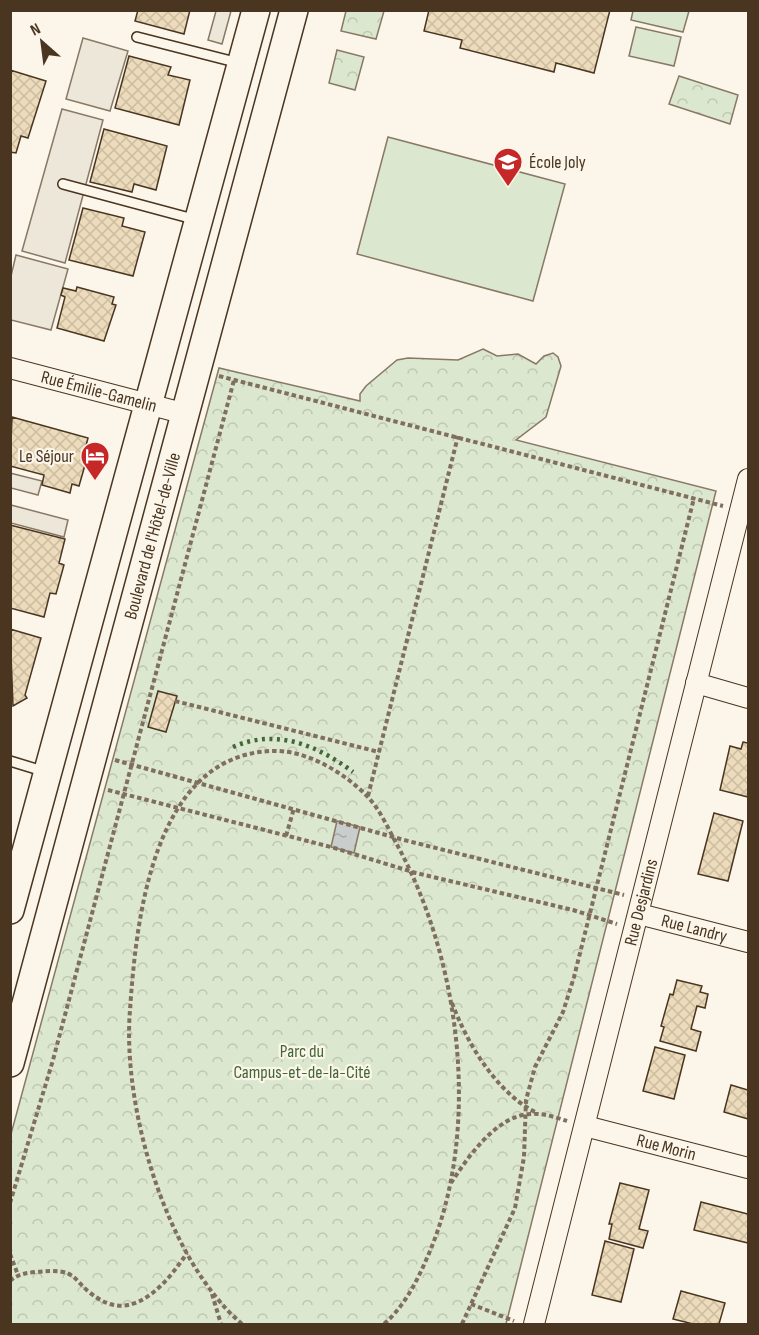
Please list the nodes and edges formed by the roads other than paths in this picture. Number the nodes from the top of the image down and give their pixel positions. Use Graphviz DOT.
graph roads {
  1 [pos="256,10"];
  2 [pos="294,10"];
  3 [pos="137,37"];
  4 [pos="241,64"];
  5 [pos="63,184"];
  6 [pos="199,220"];
  7 [pos="10,368"];
  8 [pos="148,404"];
  9 [pos="186,414"];
  10 [pos="748,479"];
  11 [pos="696,683"];
  12 [pos="748,698"];
  13 [pos="10,761"];
  14 [pos="49,773"];
  15 [pos="10,910"];
  16 [pos="639,914"];
  17 [pos="748,942"];
  18 [pos="10,1063"];
  19 [pos="585,1126"];
  20 [pos="748,1168"];
  21 [pos="534,1324"];
  1 -- 4 [label="main road"];
  2 -- 9 [label="main road, Boulevard de l'Hôtel-de-Ville"];
  3 -- 4 [label="lane"];
  4 -- 6 [label="main road"];
  5 -- 6 [label="lane"];
  6 -- 8 [label="main road"];
  7 -- 8 [label="street, Rue Émilie-Gamelin"];
  8 -- 9 [label="street, Rue Émilie-Gamelin"];
  8 -- 14 [label="main road"];
  9 -- 18 [label="main road, Boulevard de l'Hôtel-de-Ville"];
  10 -- 11 [label="street, Rue Desjardins"];
  11 -- 12 [label="street"];
  11 -- 16 [label="street, Rue Desjardins"];
  13 -- 14 [label="lane"];
  14 -- 15 [label="main road"];
  16 -- 17 [label="street, Rue Landry"];
  16 -- 19 [label="street, Rue Desjardins"];
  19 -- 20 [label="street, Rue Morin"];
  19 -- 21 [label="street, Rue Desjardins"];
}
